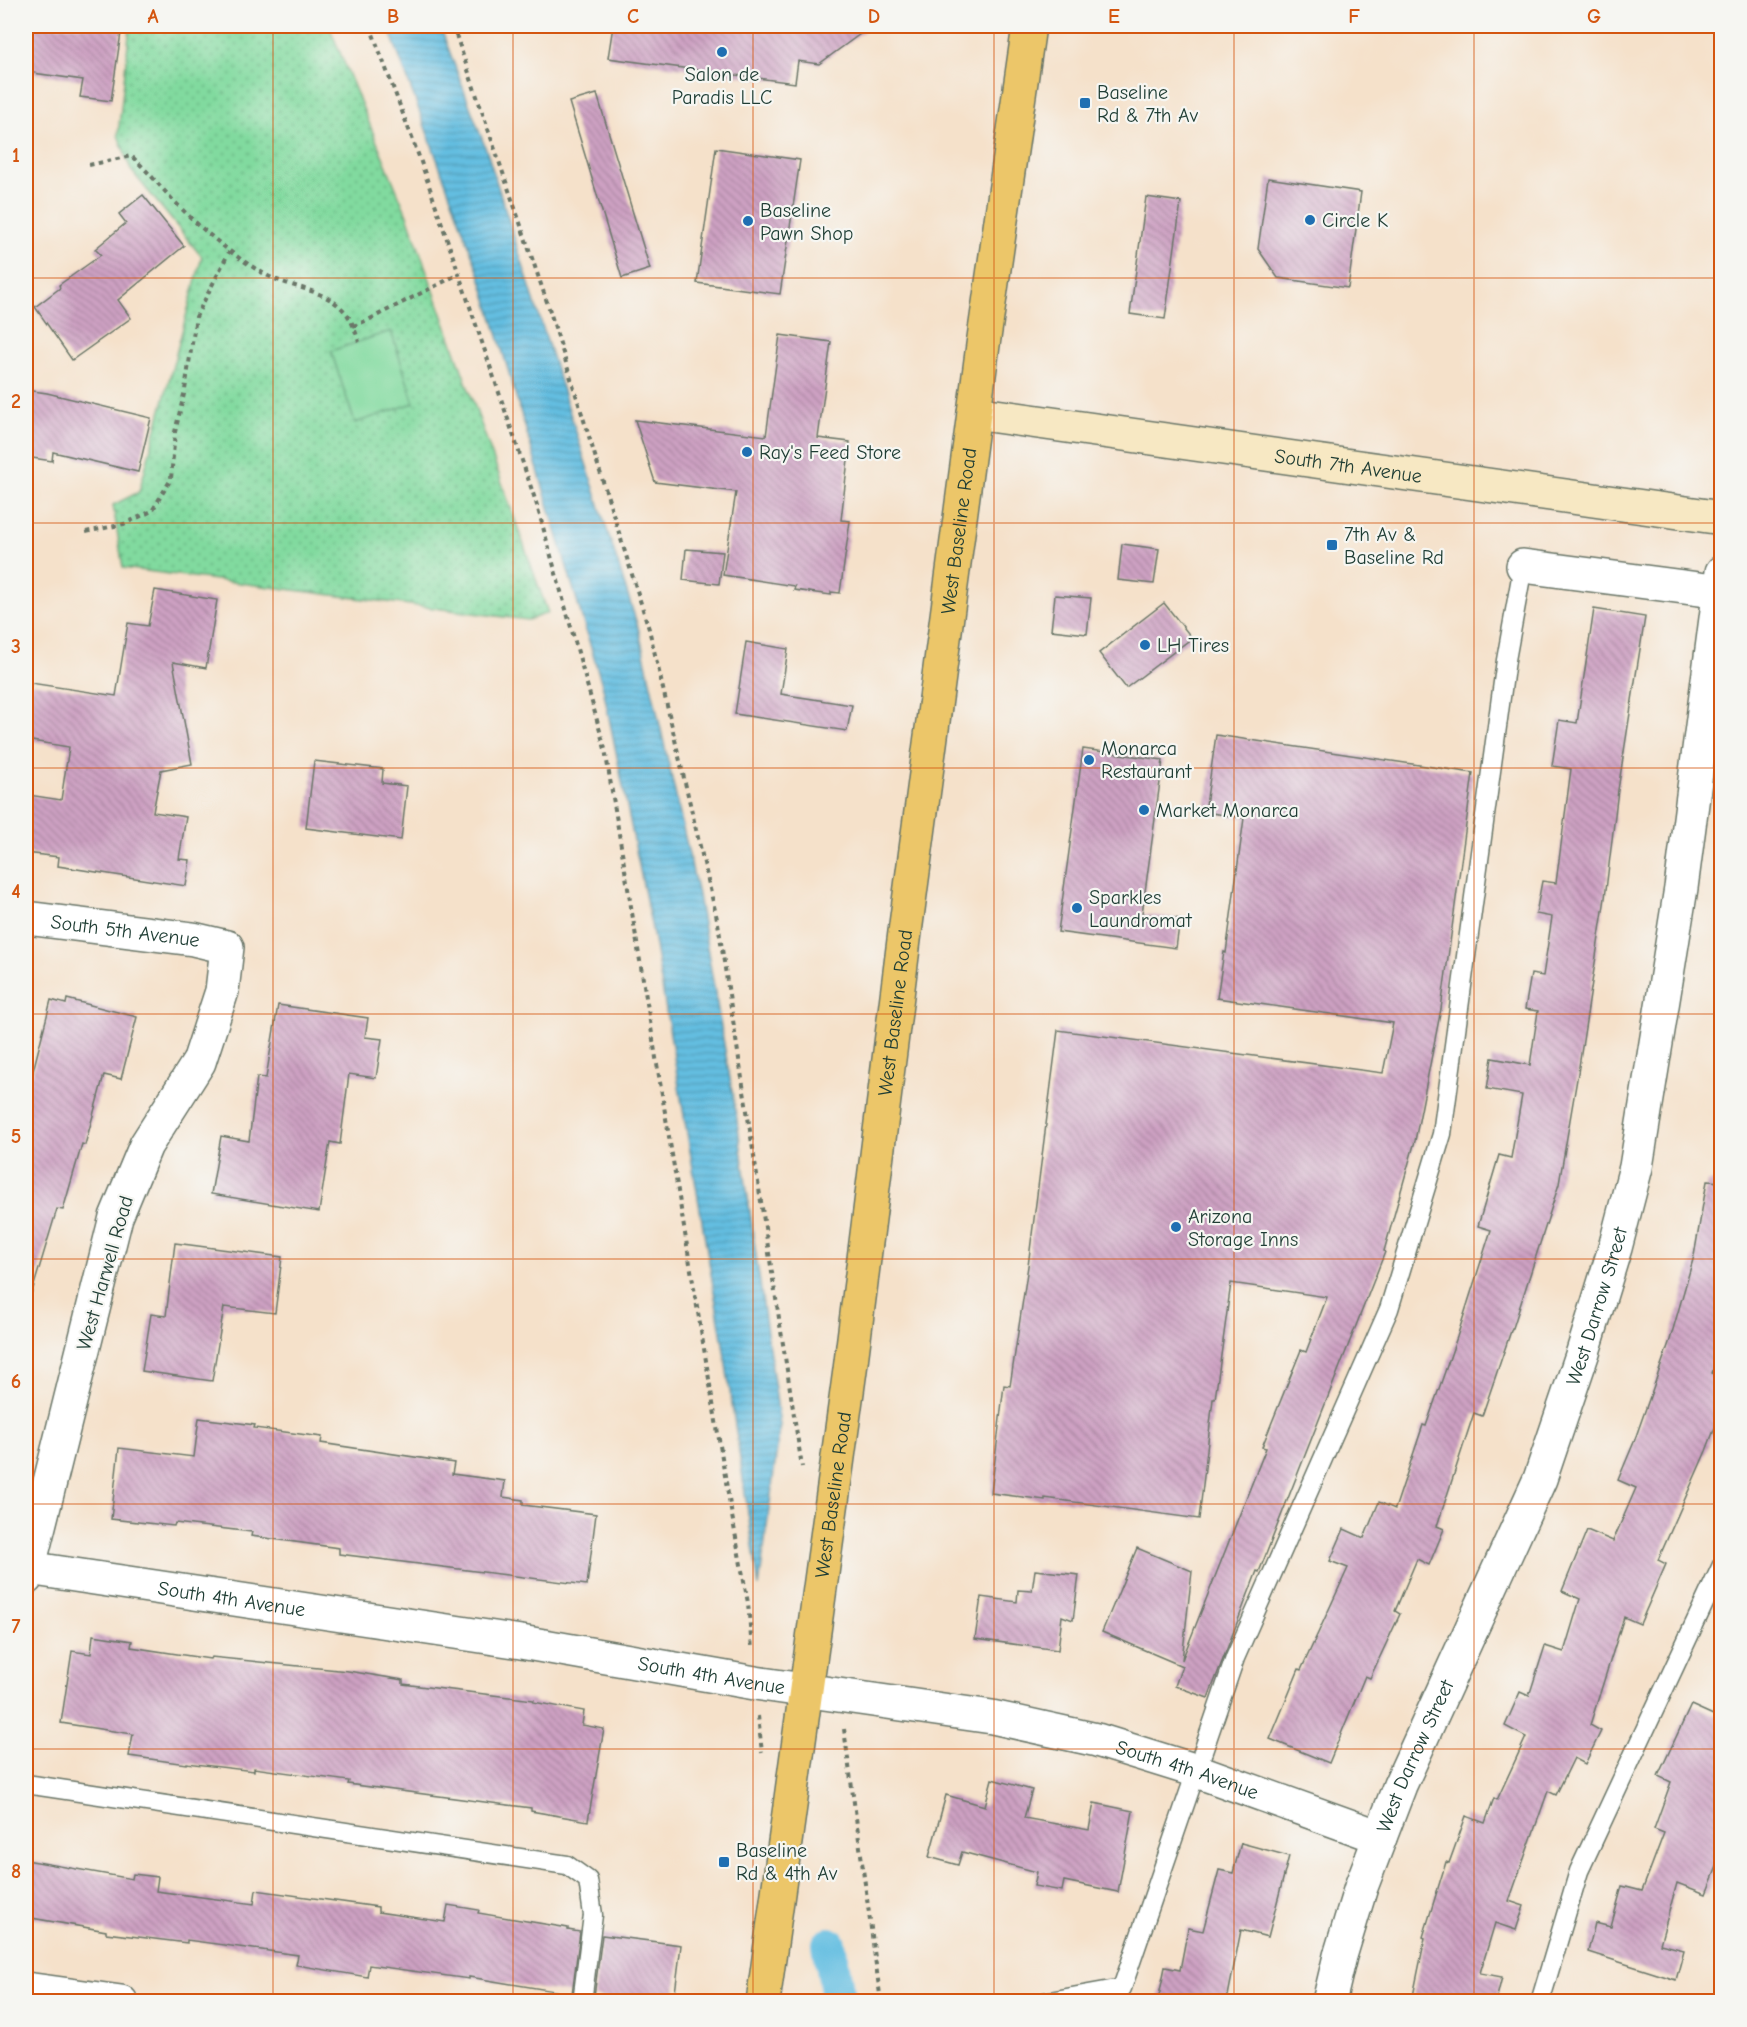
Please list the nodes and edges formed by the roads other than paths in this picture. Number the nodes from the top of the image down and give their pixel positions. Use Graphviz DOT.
graph roads {
  1 [pos="1029,26"];
  2 [pos="974,413"];
  3 [pos="1722,518"];
  4 [pos="1523,566"];
  5 [pos="1721,585"];
  6 [pos="26,918"];
  7 [pos="227,947"];
  8 [pos="1722,1564"];
  9 [pos="27,1573"];
  10 [pos="806,1690"];
  11 [pos="1197,1771"];
  12 [pos="26,1784"];
  13 [pos="1380,1838"];
  14 [pos="26,1989"];
  15 [pos="121,2001"];
  16 [pos="582,2001"];
  17 [pos="762,2001"];
  18 [pos="1044,2001"];
  19 [pos="1329,2001"];
  20 [pos="1540,2001"];
  1 -- 2 [label="main road, West Baseline Road"];
  2 -- 3 [label="main road, South 7th Avenue"];
  2 -- 10 [label="main road, West Baseline Road"];
  4 -- 5 [label="street"];
  4 -- 11 [label="lane"];
  5 -- 13 [label="street, West Darrow Street"];
  6 -- 7 [label="street, South 5th Avenue"];
  7 -- 9 [label="street, West Harwell Road"];
  8 -- 20 [label="lane"];
  9 -- 10 [label="street, South 4th Avenue"];
  10 -- 11 [label="street, South 4th Avenue"];
  10 -- 17 [label="main road, West Baseline Road"];
  11 -- 13 [label="street, South 4th Avenue"];
  11 -- 18 [label="lane"];
  12 -- 16 [label="lane"];
  13 -- 19 [label="street, West Darrow Street"];
  14 -- 15 [label="street"];
}
